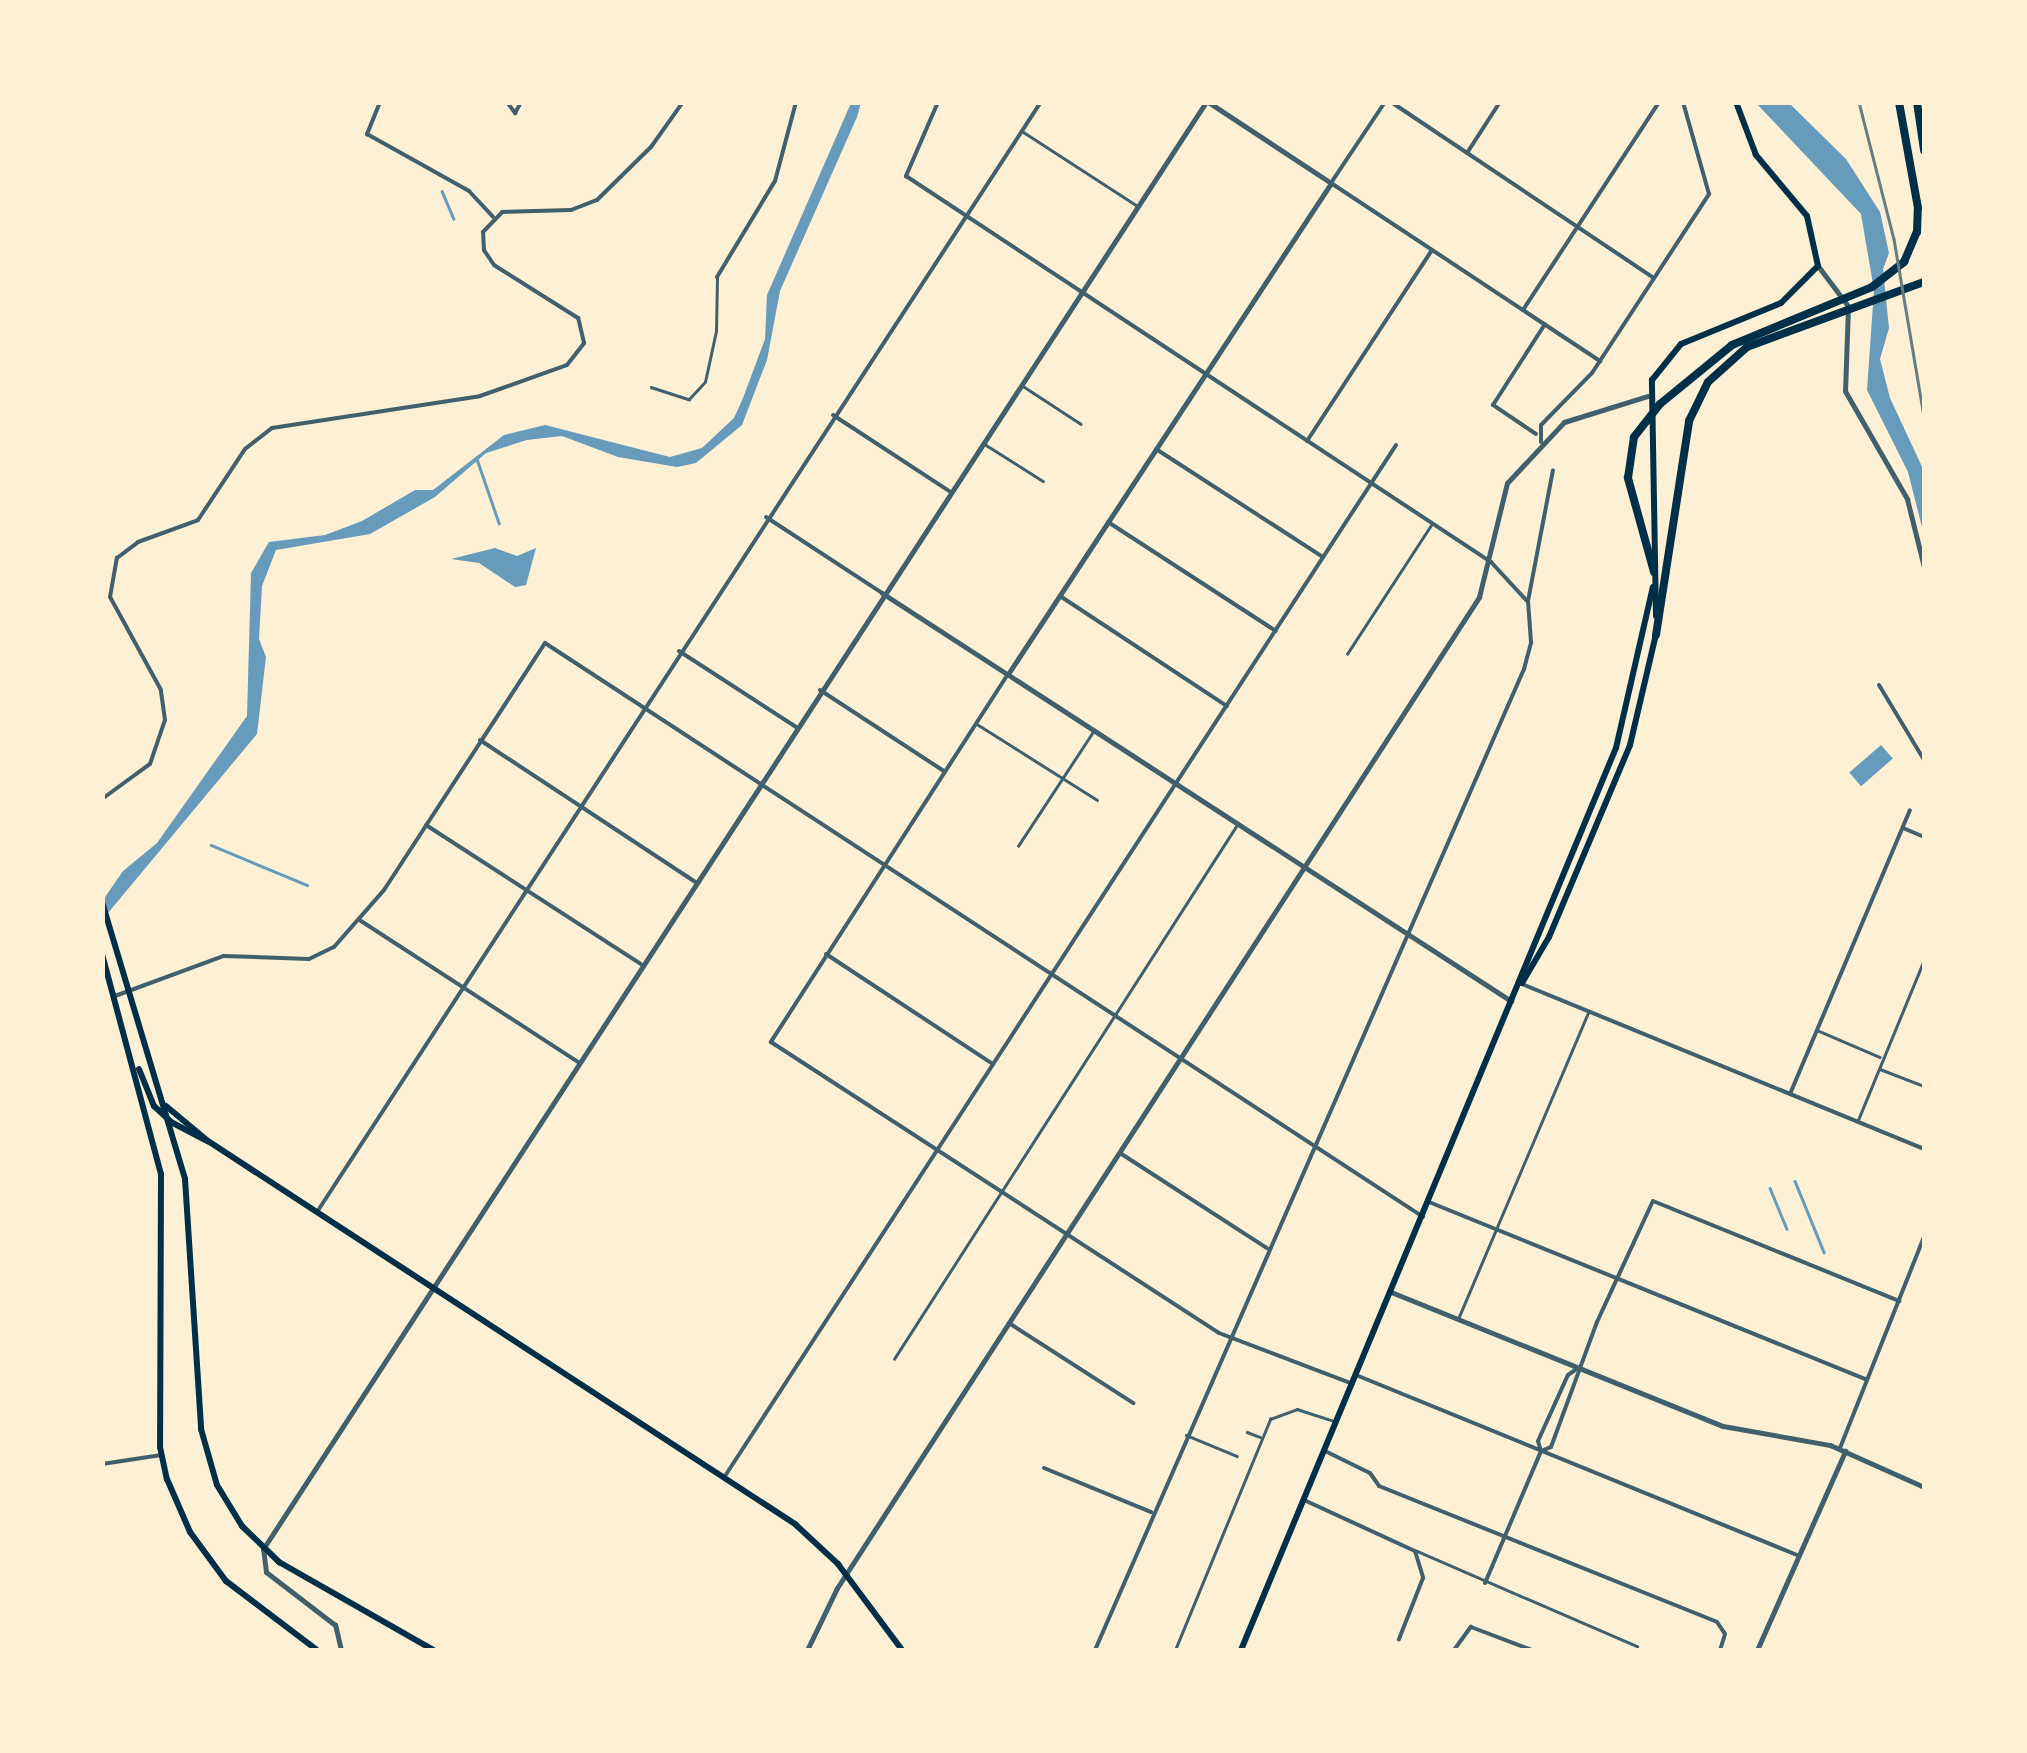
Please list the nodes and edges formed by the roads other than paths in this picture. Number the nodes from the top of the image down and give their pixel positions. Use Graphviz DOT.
graph roads {
  1 [pos="380,102"];
  2 [pos="506,102"];
  3 [pos="521,102"];
  4 [pos="683,102"];
  5 [pos="796,102"];
  6 [pos="938,102"];
  7 [pos="1041,102"];
  8 [pos="1207,102"];
  9 [pos="1388,102"];
  10 [pos="1500,102"];
  11 [pos="1660,102"];
  12 [pos="1683,102"];
  13 [pos="1736,102"];
  14 [pos="1899,102"];
  15 [pos="1917,102"];
  16 [pos="1022,131"];
  17 [pos="1924,150"];
  18 [pos="1466,154"];
  19 [pos="1331,184"];
  20 [pos="1137,206"];
  21 [pos="493,216"];
  22 [pos="965,216"];
  23 [pos="1577,227"];
  24 [pos="1432,250"];
  25 [pos="1818,266"];
  26 [pos="717,277"];
  27 [pos="1654,278"];
  28 [pos="1921,283"];
  29 [pos="1080,292"];
  30 [pos="1524,310"];
  31 [pos="1545,324"];
  32 [pos="1600,361"];
  33 [pos="1206,374"];
  34 [pos="1020,384"];
  35 [pos="652,387"];
  36 [pos="1648,396"];
  37 [pos="833,414"];
  38 [pos="1081,424"];
  39 [pos="1536,434"];
  40 [pos="1307,441"];
  41 [pos="982,442"];
  42 [pos="1540,442"];
  43 [pos="1396,445"];
  44 [pos="1156,449"];
  45 [pos="1553,470"];
  46 [pos="1043,481"];
  47 [pos="1372,484"];
  48 [pos="949,491"];
  49 [pos="766,517"];
  50 [pos="1108,522"];
  51 [pos="1432,524"];
  52 [pos="1324,557"];
  53 [pos="1491,562"];
  54 [pos="1924,566"];
  55 [pos="1654,572"];
  56 [pos="1652,588"];
  57 [pos="882,593"];
  58 [pos="1060,596"];
  59 [pos="1528,601"];
  60 [pos="1276,630"];
  61 [pos="1656,635"];
  62 [pos="678,651"];
  63 [pos="1346,654"];
  64 [pos="1008,674"];
  65 [pos="1878,685"];
  66 [pos="820,690"];
  67 [pos="1227,706"];
  68 [pos="641,709"];
  69 [pos="976,723"];
  70 [pos="796,727"];
  71 [pos="1094,730"];
  72 [pos="480,740"];
  73 [pos="1924,760"];
  74 [pos="944,771"];
  75 [pos="1062,778"];
  76 [pos="757,784"];
  77 [pos="1176,784"];
  78 [pos="102,799"];
  79 [pos="1097,800"];
  80 [pos="578,806"];
  81 [pos="1910,810"];
  82 [pos="1238,824"];
  83 [pos="426,825"];
  84 [pos="1903,828"];
  85 [pos="1924,837"];
  86 [pos="1018,846"];
  87 [pos="882,866"];
  88 [pos="1303,867"];
  89 [pos="695,882"];
  90 [pos="526,890"];
  91 [pos="102,902"];
  92 [pos="360,921"];
  93 [pos="1407,935"];
  94 [pos="102,954"];
  95 [pos="826,954"];
  96 [pos="1924,960"];
  97 [pos="642,965"];
  98 [pos="1051,975"];
  99 [pos="1521,984"];
  100 [pos="463,988"];
  101 [pos="128,992"];
  102 [pos="113,997"];
  103 [pos="1513,1003"];
  104 [pos="1588,1012"];
  105 [pos="1114,1016"];
  106 [pos="1817,1031"];
  107 [pos="1882,1058"];
  108 [pos="133,1059"];
  109 [pos="1180,1059"];
  110 [pos="578,1062"];
  111 [pos="993,1064"];
  112 [pos="1878,1068"];
  113 [pos="1924,1086"];
  114 [pos="1790,1094"];
  115 [pos="166,1106"];
  116 [pos="171,1122"];
  117 [pos="1857,1122"];
  118 [pos="208,1142"];
  119 [pos="1313,1146"];
  120 [pos="938,1150"];
  121 [pos="1924,1150"];
  122 [pos="1120,1153"];
  123 [pos="1000,1190"];
  124 [pos="1429,1202"];
  125 [pos="317,1212"];
  126 [pos="1422,1217"];
  127 [pos="1496,1230"];
  128 [pos="1067,1234"];
  129 [pos="1924,1237"];
  130 [pos="1268,1248"];
  131 [pos="1618,1279"];
  132 [pos="432,1287"];
  133 [pos="1391,1292"];
  134 [pos="1899,1301"];
  135 [pos="1458,1319"];
  136 [pos="1009,1323"];
  137 [pos="1229,1336"];
  138 [pos="894,1359"];
  139 [pos="1578,1368"];
  140 [pos="1356,1376"];
  141 [pos="1865,1379"];
  142 [pos="1352,1384"];
  143 [pos="1134,1402"];
  144 [pos="1337,1422"];
  145 [pos="1246,1432"];
  146 [pos="1186,1435"];
  147 [pos="1262,1438"];
  148 [pos="1541,1450"];
  149 [pos="1842,1450"];
  150 [pos="1325,1451"];
  151 [pos="161,1454"];
  152 [pos="1237,1456"];
  153 [pos="102,1464"];
  154 [pos="1044,1468"];
  155 [pos="724,1477"];
  156 [pos="1924,1486"];
  157 [pos="1304,1500"];
  158 [pos="1153,1512"];
  159 [pos="1504,1536"];
  160 [pos="263,1549"];
  161 [pos="1415,1551"];
  162 [pos="1799,1556"];
  163 [pos="846,1575"];
  164 [pos="1486,1583"];
  165 [pos="1400,1638"];
  166 [pos="1637,1646"];
  167 [pos="317,1650"];
  168 [pos="341,1650"];
  169 [pos="433,1650"];
  170 [pos="807,1650"];
  171 [pos="902,1650"];
  172 [pos="1095,1650"];
  173 [pos="1175,1650"];
  174 [pos="1242,1650"];
  175 [pos="1454,1650"];
  176 [pos="1532,1650"];
  177 [pos="1720,1650"];
  178 [pos="1757,1650"];
  1 -- 21 [label="street"];
  2 -- 3 [label="street"];
  4 -- 21 [label="street"];
  5 -- 26 [label="street"];
  6 -- 22 [label="street"];
  7 -- 16 [label="street"];
  8 -- 19 [label="street"];
  8 -- 20 [label="street"];
  9 -- 18 [label="street"];
  9 -- 19 [label="street"];
  10 -- 18 [label="street"];
  11 -- 23 [label="street"];
  12 -- 27 [label="street"];
  13 -- 25 [label="main road"];
  14 -- 55 [label="highway"];
  15 -- 17 [label="highway"];
  16 -- 20 [label="lane"];
  16 -- 22 [label="street"];
  18 -- 23 [label="street"];
  19 -- 24 [label="street"];
  19 -- 33 [label="street"];
  20 -- 29 [label="street"];
  21 -- 78 [label="street"];
  22 -- 29 [label="street"];
  22 -- 37 [label="street"];
  23 -- 27 [label="street"];
  23 -- 30 [label="street"];
  24 -- 30 [label="street"];
  24 -- 40 [label="street"];
  25 -- 36 [label="main road"];
  25 -- 54 [label="street"];
  26 -- 35 [label="lane"];
  27 -- 32 [label="street"];
  28 -- 61 [label="highway"];
  29 -- 33 [label="street"];
  29 -- 34 [label="street"];
  30 -- 31 [label="street"];
  31 -- 32 [label="street"];
  31 -- 39 [label="street"];
  32 -- 39 [label="street"];
  33 -- 40 [label="street"];
  33 -- 44 [label="street"];
  34 -- 38 [label="lane"];
  34 -- 41 [label="street"];
  36 -- 42 [label="street"];
  36 -- 55 [label="main road"];
  37 -- 48 [label="street"];
  37 -- 49 [label="street"];
  39 -- 42 [label="street"];
  40 -- 47 [label="street"];
  41 -- 46 [label="lane"];
  41 -- 48 [label="street"];
  42 -- 53 [label="street"];
  43 -- 47 [label="street"];
  44 -- 50 [label="street"];
  44 -- 52 [label="street"];
  45 -- 59 [label="street"];
  47 -- 51 [label="street"];
  47 -- 52 [label="street"];
  48 -- 57 [label="street"];
  49 -- 57 [label="street"];
  49 -- 62 [label="street"];
  50 -- 58 [label="street"];
  50 -- 60 [label="street"];
  51 -- 53 [label="street"];
  51 -- 63 [label="lane"];
  52 -- 60 [label="street"];
  53 -- 59 [label="street"];
  53 -- 88 [label="street"];
  55 -- 56 [label="main road"];
  56 -- 61 [label="main road"];
  56 -- 99 [label="main road"];
  57 -- 64 [label="street"];
  57 -- 66 [label="street"];
  58 -- 64 [label="street"];
  58 -- 67 [label="street"];
  59 -- 93 [label="street"];
  60 -- 67 [label="street"];
  61 -- 99 [label="main road"];
  62 -- 68 [label="street"];
  62 -- 70 [label="street"];
  64 -- 69 [label="street"];
  64 -- 71 [label="street"];
  65 -- 73 [label="street"];
  66 -- 70 [label="street"];
  66 -- 74 [label="street"];
  67 -- 77 [label="street"];
  68 -- 72 [label="street"];
  68 -- 76 [label="street"];
  68 -- 80 [label="street"];
  69 -- 74 [label="street"];
  69 -- 75 [label="lane"];
  70 -- 76 [label="street"];
  71 -- 75 [label="lane"];
  71 -- 77 [label="street"];
  72 -- 80 [label="street"];
  72 -- 83 [label="street"];
  74 -- 87 [label="street"];
  75 -- 79 [label="lane"];
  75 -- 86 [label="lane"];
  76 -- 87 [label="street"];
  76 -- 89 [label="street"];
  77 -- 82 [label="street"];
  77 -- 98 [label="street"];
  80 -- 89 [label="street"];
  80 -- 90 [label="street"];
  81 -- 84 [label="street"];
  82 -- 88 [label="street"];
  82 -- 105 [label="lane"];
  83 -- 90 [label="street"];
  83 -- 92 [label="street"];
  84 -- 85 [label="street"];
  84 -- 106 [label="street"];
  87 -- 95 [label="street"];
  87 -- 98 [label="street"];
  88 -- 93 [label="street"];
  88 -- 109 [label="street"];
  89 -- 97 [label="street"];
  90 -- 97 [label="street"];
  90 -- 100 [label="street"];
  91 -- 101 [label="main road"];
  92 -- 100 [label="street"];
  92 -- 101 [label="street"];
  93 -- 103 [label="street"];
  93 -- 119 [label="street"];
  94 -- 102 [label="main road"];
  95 -- 111 [label="street"];
  95 -- 120 [label="street"];
  96 -- 107 [label="lane"];
  97 -- 110 [label="street"];
  98 -- 105 [label="street"];
  98 -- 111 [label="street"];
  99 -- 103 [label="main road"];
  99 -- 104 [label="street"];
  100 -- 110 [label="street"];
  100 -- 125 [label="street"];
  101 -- 102 [label="street"];
  101 -- 115 [label="main road"];
  102 -- 108 [label="main road"];
  103 -- 124 [label="main road"];
  104 -- 114 [label="street"];
  104 -- 127 [label="lane"];
  105 -- 109 [label="street"];
  105 -- 123 [label="lane"];
  106 -- 107 [label="lane"];
  106 -- 114 [label="street"];
  107 -- 112 [label="lane"];
  108 -- 116 [label="main road"];
  108 -- 151 [label="main road"];
  109 -- 119 [label="street"];
  109 -- 122 [label="street"];
  110 -- 132 [label="street"];
  111 -- 120 [label="street"];
  112 -- 113 [label="lane"];
  112 -- 117 [label="lane"];
  114 -- 117 [label="street"];
  115 -- 116 [label="main road"];
  115 -- 118 [label="main road"];
  116 -- 118 [label="main road"];
  116 -- 160 [label="main road"];
  117 -- 121 [label="street"];
  118 -- 125 [label="main road"];
  119 -- 126 [label="street"];
  119 -- 130 [label="street"];
  120 -- 123 [label="street"];
  120 -- 155 [label="street"];
  122 -- 128 [label="street"];
  122 -- 130 [label="street"];
  123 -- 128 [label="street"];
  123 -- 138 [label="lane"];
  124 -- 126 [label="main road"];
  124 -- 127 [label="street"];
  125 -- 132 [label="main road"];
  126 -- 133 [label="main road"];
  127 -- 131 [label="street"];
  127 -- 135 [label="lane"];
  128 -- 136 [label="street"];
  128 -- 137 [label="street"];
  129 -- 134 [label="street"];
  130 -- 137 [label="street"];
  131 -- 134 [label="street"];
  131 -- 139 [label="street"];
  131 -- 141 [label="street"];
  132 -- 155 [label="main road"];
  132 -- 160 [label="street"];
  133 -- 135 [label="street"];
  133 -- 140 [label="main road"];
  134 -- 141 [label="street"];
  135 -- 139 [label="street"];
  136 -- 143 [label="street"];
  136 -- 163 [label="street"];
  137 -- 142 [label="street"];
  137 -- 146 [label="street"];
  139 -- 148 [label="street"];
  139 -- 148 [label="street"];
  139 -- 149 [label="street"];
  140 -- 142 [label="main road"];
  140 -- 148 [label="street"];
  141 -- 149 [label="street"];
  142 -- 144 [label="main road"];
  144 -- 147 [label="lane"];
  144 -- 150 [label="main road"];
  145 -- 147 [label="lane"];
  146 -- 152 [label="lane"];
  146 -- 158 [label="street"];
  147 -- 173 [label="lane"];
  148 -- 159 [label="street"];
  148 -- 162 [label="street"];
  149 -- 156 [label="street"];
  149 -- 162 [label="street"];
  150 -- 157 [label="main road"];
  150 -- 159 [label="street"];
  151 -- 153 [label="street"];
  151 -- 167 [label="main road"];
  154 -- 158 [label="street"];
  155 -- 163 [label="main road"];
  157 -- 161 [label="street"];
  157 -- 174 [label="main road"];
  158 -- 172 [label="street"];
  159 -- 164 [label="street"];
  159 -- 177 [label="street"];
  160 -- 168 [label="street"];
  160 -- 169 [label="main road"];
  161 -- 164 [label="lane"];
  161 -- 165 [label="street"];
  162 -- 178 [label="street"];
  163 -- 170 [label="street"];
  163 -- 171 [label="main road"];
  164 -- 166 [label="lane"];
  175 -- 176 [label="street"];
}
